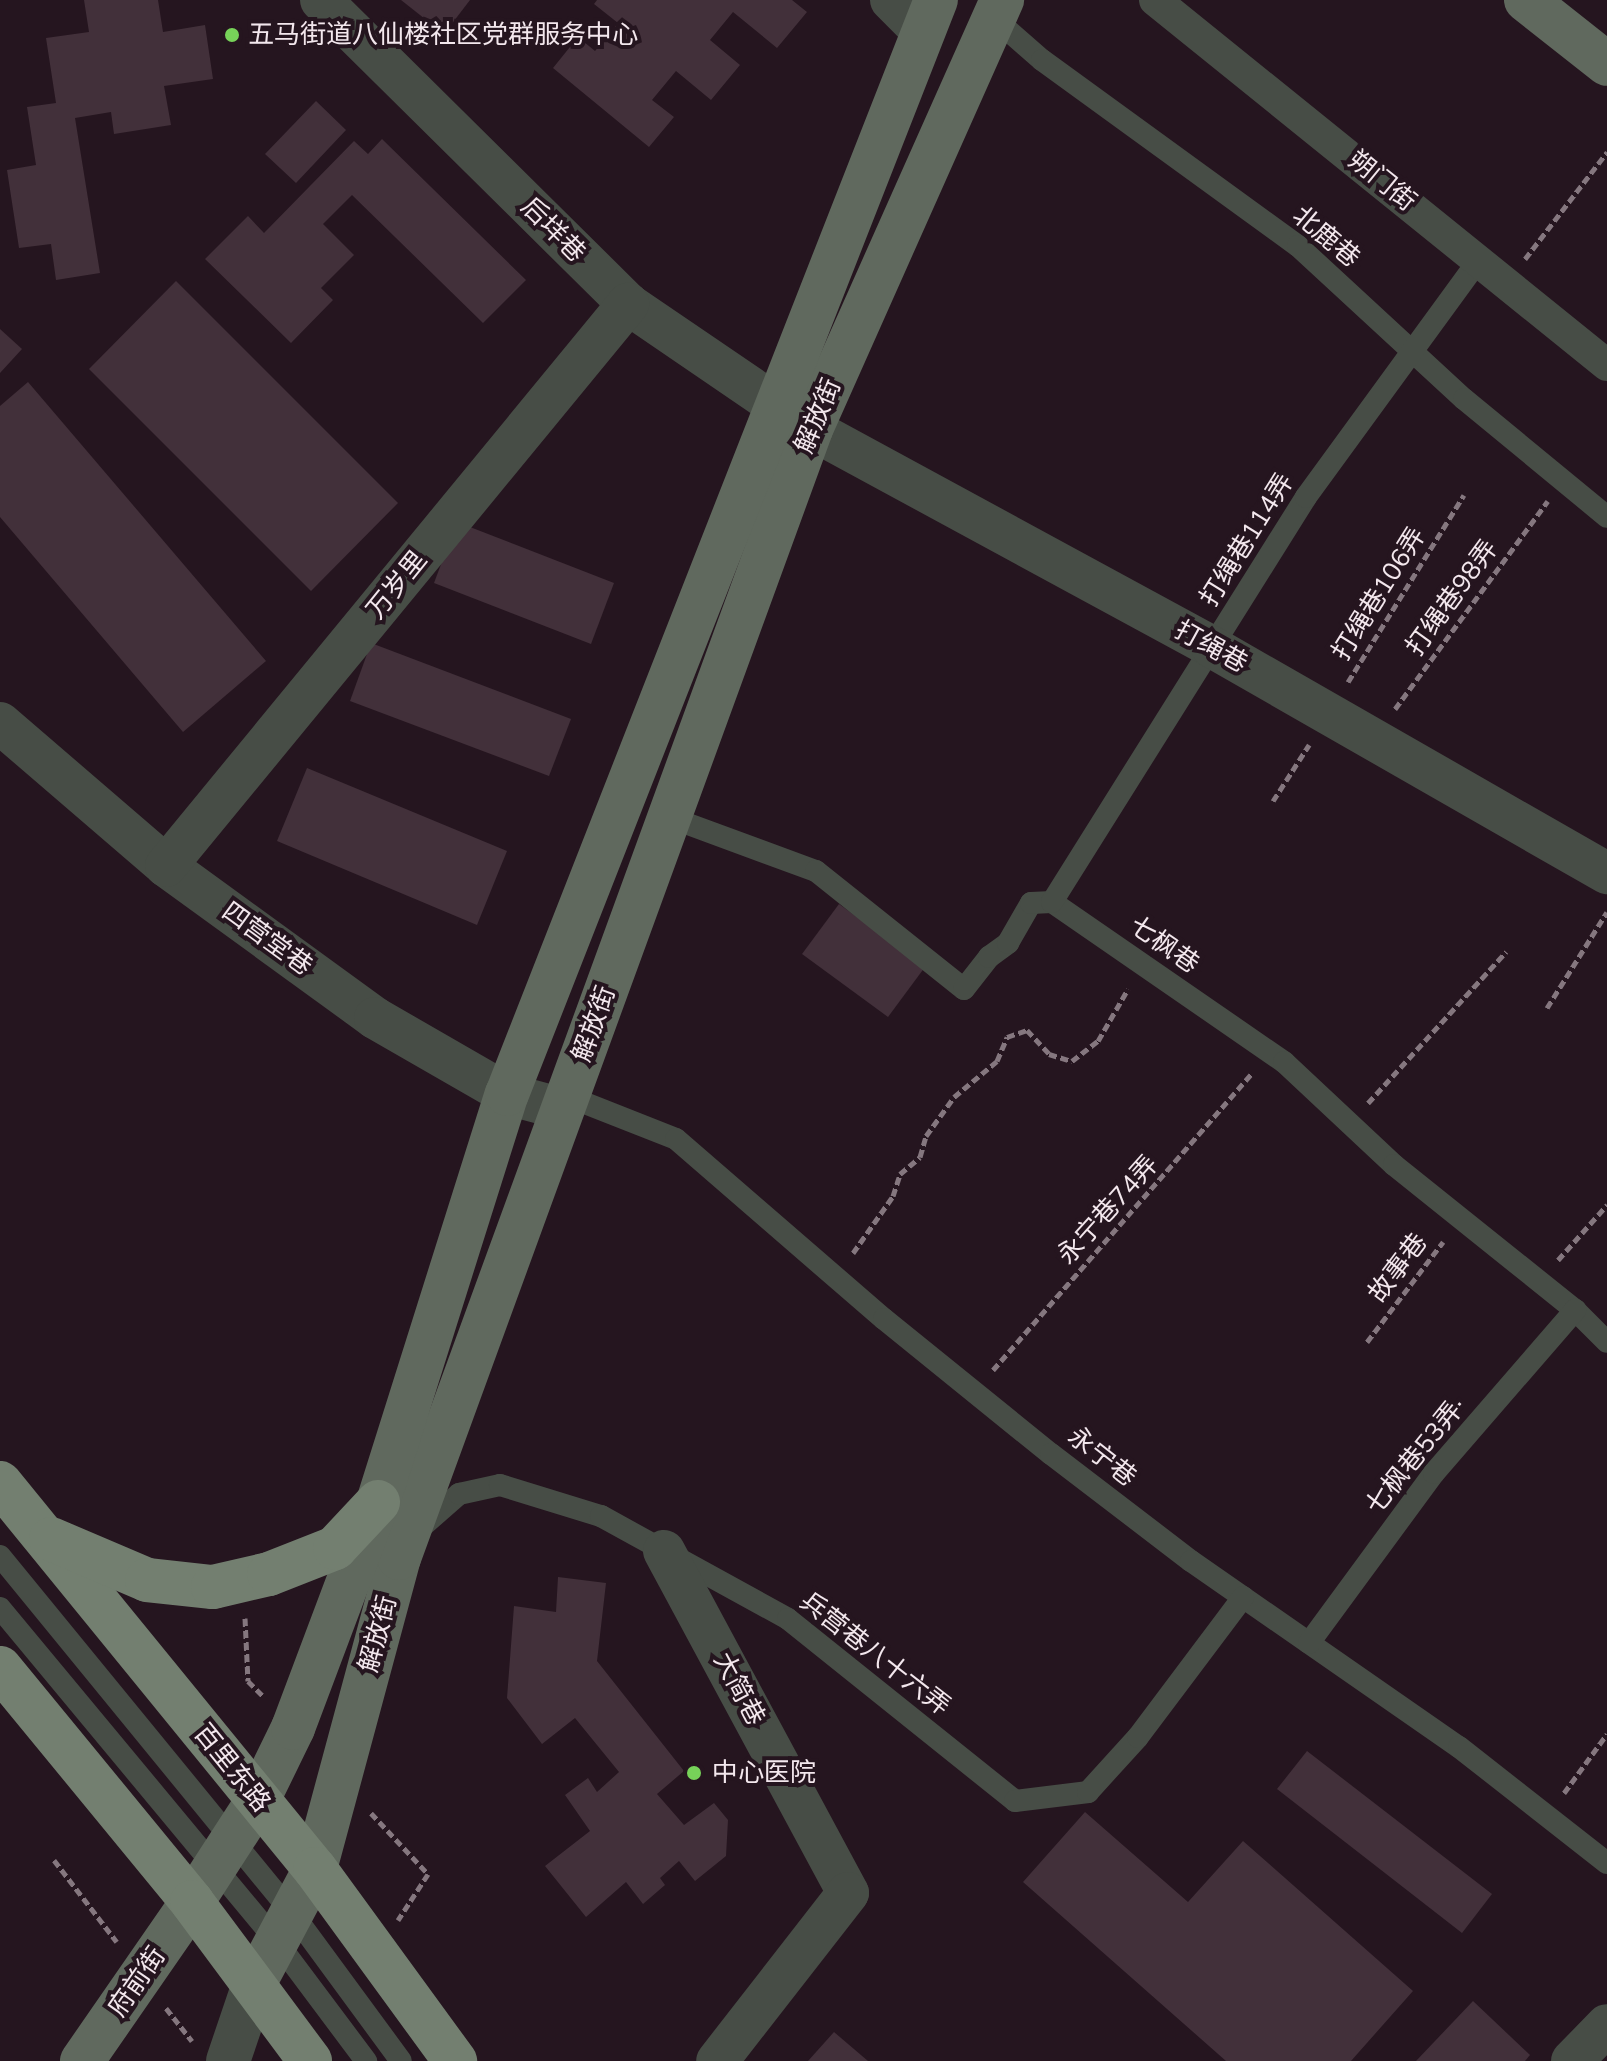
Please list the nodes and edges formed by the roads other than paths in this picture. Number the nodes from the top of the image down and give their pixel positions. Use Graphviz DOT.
graph roads {
  1 [pos="321,0"];
  2 [pos="891,0"];
  3 [pos="1155,0"];
  4 [pos="1526,0"];
  5 [pos="998,9"];
  6 [pos="930,16"];
  7 [pos="1607,64"];
  8 [pos="1479,260"];
  9 [pos="628,304"];
  10 [pos="1412,352"];
  11 [pos="1607,365"];
  12 [pos="776,403"];
  13 [pos="811,429"];
  14 [pos="1607,517"];
  15 [pos="1212,647"];
  16 [pos="0,723"];
  17 [pos="669,817"];
  18 [pos="166,866"];
  19 [pos="1607,873"];
  20 [pos="1052,902"];
  21 [pos="507,1094"];
  22 [pos="565,1102"];
  23 [pos="1575,1310"];
  24 [pos="1607,1342"];
  25 [pos="0,1483"];
  26 [pos="378,1502"];
  27 [pos="45,1537"];
  28 [pos="405,1541"];
  29 [pos="664,1551"];
  30 [pos="0,1556"];
  31 [pos="1243,1597"];
  32 [pos="0,1608"];
  33 [pos="1309,1643"];
  34 [pos="0,1668"];
  35 [pos="258,1800"];
  36 [pos="1607,1863"];
  37 [pos="315,1869"];
  38 [pos="213,1870"];
  39 [pos="285,1928"];
  40 [pos="254,1984"];
  41 [pos="1607,2025"];
  42 [pos="82,2061"];
  43 [pos="228,2061"];
  44 [pos="310,2061"];
  45 [pos="366,2061"];
  46 [pos="401,2061"];
  47 [pos="455,2061"];
  48 [pos="717,2061"];
  49 [pos="1572,2061"];
  1 -- 9 [label="street, 后垟巷"];
  2 -- 6 [label="street"];
  3 -- 8 [label="street, 朔门街"];
  4 -- 7 [label="main road"];
  5 -- 10 [label="lane, 北鹿巷"];
  5 -- 13 [label="main road, 解放街"];
  6 -- 12 [label="main road, 解放街"];
  8 -- 10 [label="lane, 打绳巷114弄"];
  8 -- 11 [label="street, 朔门街"];
  9 -- 12 [label="street, 后垟巷"];
  9 -- 18 [label="street, 万岁里"];
  10 -- 14 [label="lane, 北鹿巷"];
  10 -- 15 [label="lane, 打绳巷114弄"];
  12 -- 13 [label="street, 后垟巷"];
  12 -- 21 [label="main road, 解放街"];
  13 -- 15 [label="street, 打绳巷"];
  13 -- 17 [label="main road, 解放街"];
  15 -- 19 [label="street, 打绳巷"];
  15 -- 20 [label="lane, 打绳巷114弄"];
  16 -- 18 [label="street, 四营堂巷"];
  17 -- 20 [label="lane"];
  17 -- 22 [label="main road, 解放街"];
  18 -- 21 [label="street, 四营堂巷"];
  20 -- 23 [label="lane, 七枫巷"];
  21 -- 22 [label="street, 四营堂巷"];
  21 -- 26 [label="main road, 解放街"];
  22 -- 28 [label="main road, 解放街"];
  22 -- 31 [label="lane, 永宁巷"];
  23 -- 24 [label="lane, 七枫巷"];
  23 -- 33 [label="lane, 七枫巷53弄·"];
  25 -- 27 [label="main road, 百里东路"];
  26 -- 27 [label="main road"];
  26 -- 35 [label="main road, 解放街"];
  27 -- 35 [label="main road, 百里东路"];
  28 -- 29 [label="lane, 兵营巷八十六弄"];
  28 -- 37 [label="main road, 解放街"];
  29 -- 31 [label="lane, 兵营巷八十六弄"];
  29 -- 48 [label="street, 大简巷"];
  30 -- 38 [label="lane"];
  31 -- 33 [label="lane, 永宁巷"];
  32 -- 38 [label="lane"];
  33 -- 36 [label="lane, 永宁巷"];
  34 -- 38 [label="main road"];
  35 -- 37 [label="main road, 百里东路"];
  35 -- 38 [label="main road, 解放街"];
  37 -- 39 [label="main road, 解放街"];
  37 -- 47 [label="main road, 百里东路"];
  38 -- 39 [label="lane"];
  38 -- 39 [label="lane"];
  38 -- 40 [label="main road"];
  38 -- 42 [label="main road, 府前街"];
  39 -- 40 [label="main road, 解放街"];
  39 -- 45 [label="lane"];
  39 -- 46 [label="lane"];
  40 -- 43 [label="street, 解放街"];
  40 -- 44 [label="main road"];
  41 -- 49 [label="street"];
}
